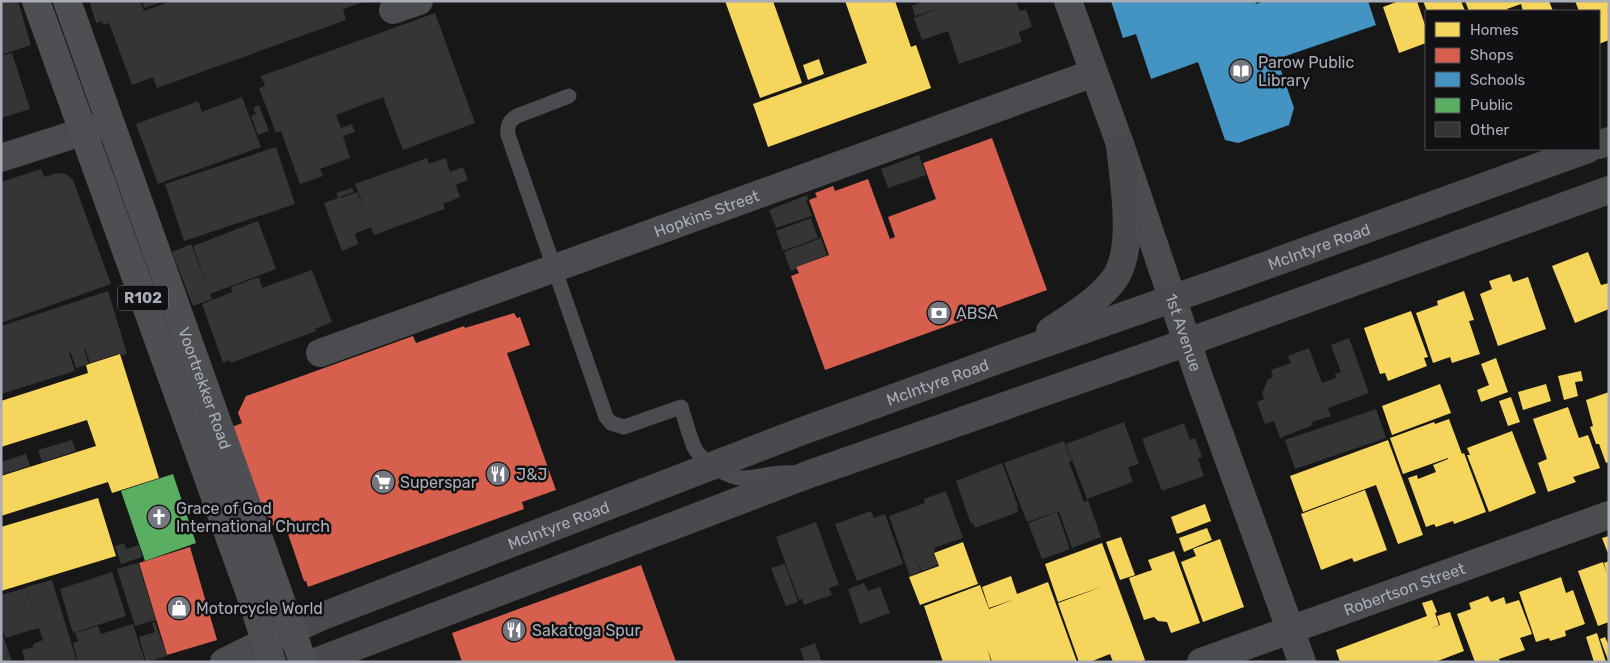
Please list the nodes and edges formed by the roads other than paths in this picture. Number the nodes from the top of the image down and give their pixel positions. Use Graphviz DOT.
graph roads {
  1 [pos="36,1"];
  2 [pos="67,1"];
  3 [pos="419,1"];
  4 [pos="1068,1"];
  5 [pos="394,10"];
  6 [pos="1094,73"];
  7 [pos="569,96"];
  8 [pos="110,122"];
  9 [pos="84,132"];
  10 [pos="1120,144"];
  11 [pos="1585,150"];
  12 [pos="1,158"];
  13 [pos="1609,190"];
  14 [pos="554,268"];
  15 [pos="1172,299"];
  16 [pos="1188,342"];
  17 [pos="1020,352"];
  18 [pos="320,353"];
  19 [pos="714,466"];
  20 [pos="808,475"];
  21 [pos="1609,515"];
  22 [pos="1291,629"];
  23 [pos="292,630"];
  24 [pos="269,652"];
  25 [pos="224,662"];
  26 [pos="304,662"];
  27 [pos="315,662"];
  28 [pos="1201,662"];
  29 [pos="1302,662"];
  1 -- 9 [label="main road, Voortrekker Road / R102"];
  2 -- 8 [label="main road, Voortrekker Road / R102"];
  3 -- 5 [label="street"];
  4 -- 6 [label="street, 1st Avenue"];
  6 -- 10 [label="street, 1st Avenue"];
  6 -- 14 [label="street, Hopkins Street"];
  7 -- 14 [label="lane"];
  8 -- 9 [label="street"];
  8 -- 23 [label="main road, Voortrekker Road / R102"];
  9 -- 12 [label="street"];
  9 -- 24 [label="main road, Voortrekker Road / R102"];
  10 -- 15 [label="street, 1st Avenue"];
  10 -- 17 [label="main road"];
  11 -- 15 [label="main road, McIntyre Road"];
  13 -- 16 [label="main road"];
  14 -- 18 [label="street, Hopkins Street"];
  14 -- 19 [label="lane"];
  15 -- 16 [label="street, 1st Avenue"];
  15 -- 17 [label="main road, McIntyre Road"];
  16 -- 20 [label="main road"];
  16 -- 22 [label="street, 1st Avenue"];
  17 -- 19 [label="main road, McIntyre Road"];
  19 -- 20 [label="lane"];
  19 -- 23 [label="main road, McIntyre Road"];
  20 -- 27 [label="main road"];
  21 -- 22 [label="street, Robertson Street"];
  22 -- 28 [label="street, Robertson Street"];
  22 -- 29 [label="street, 1st Avenue"];
  23 -- 24 [label="main road, McIntyre Road"];
  23 -- 26 [label="main road, Voortrekker Road / R102"];
  24 -- 25 [label="street"];
}
